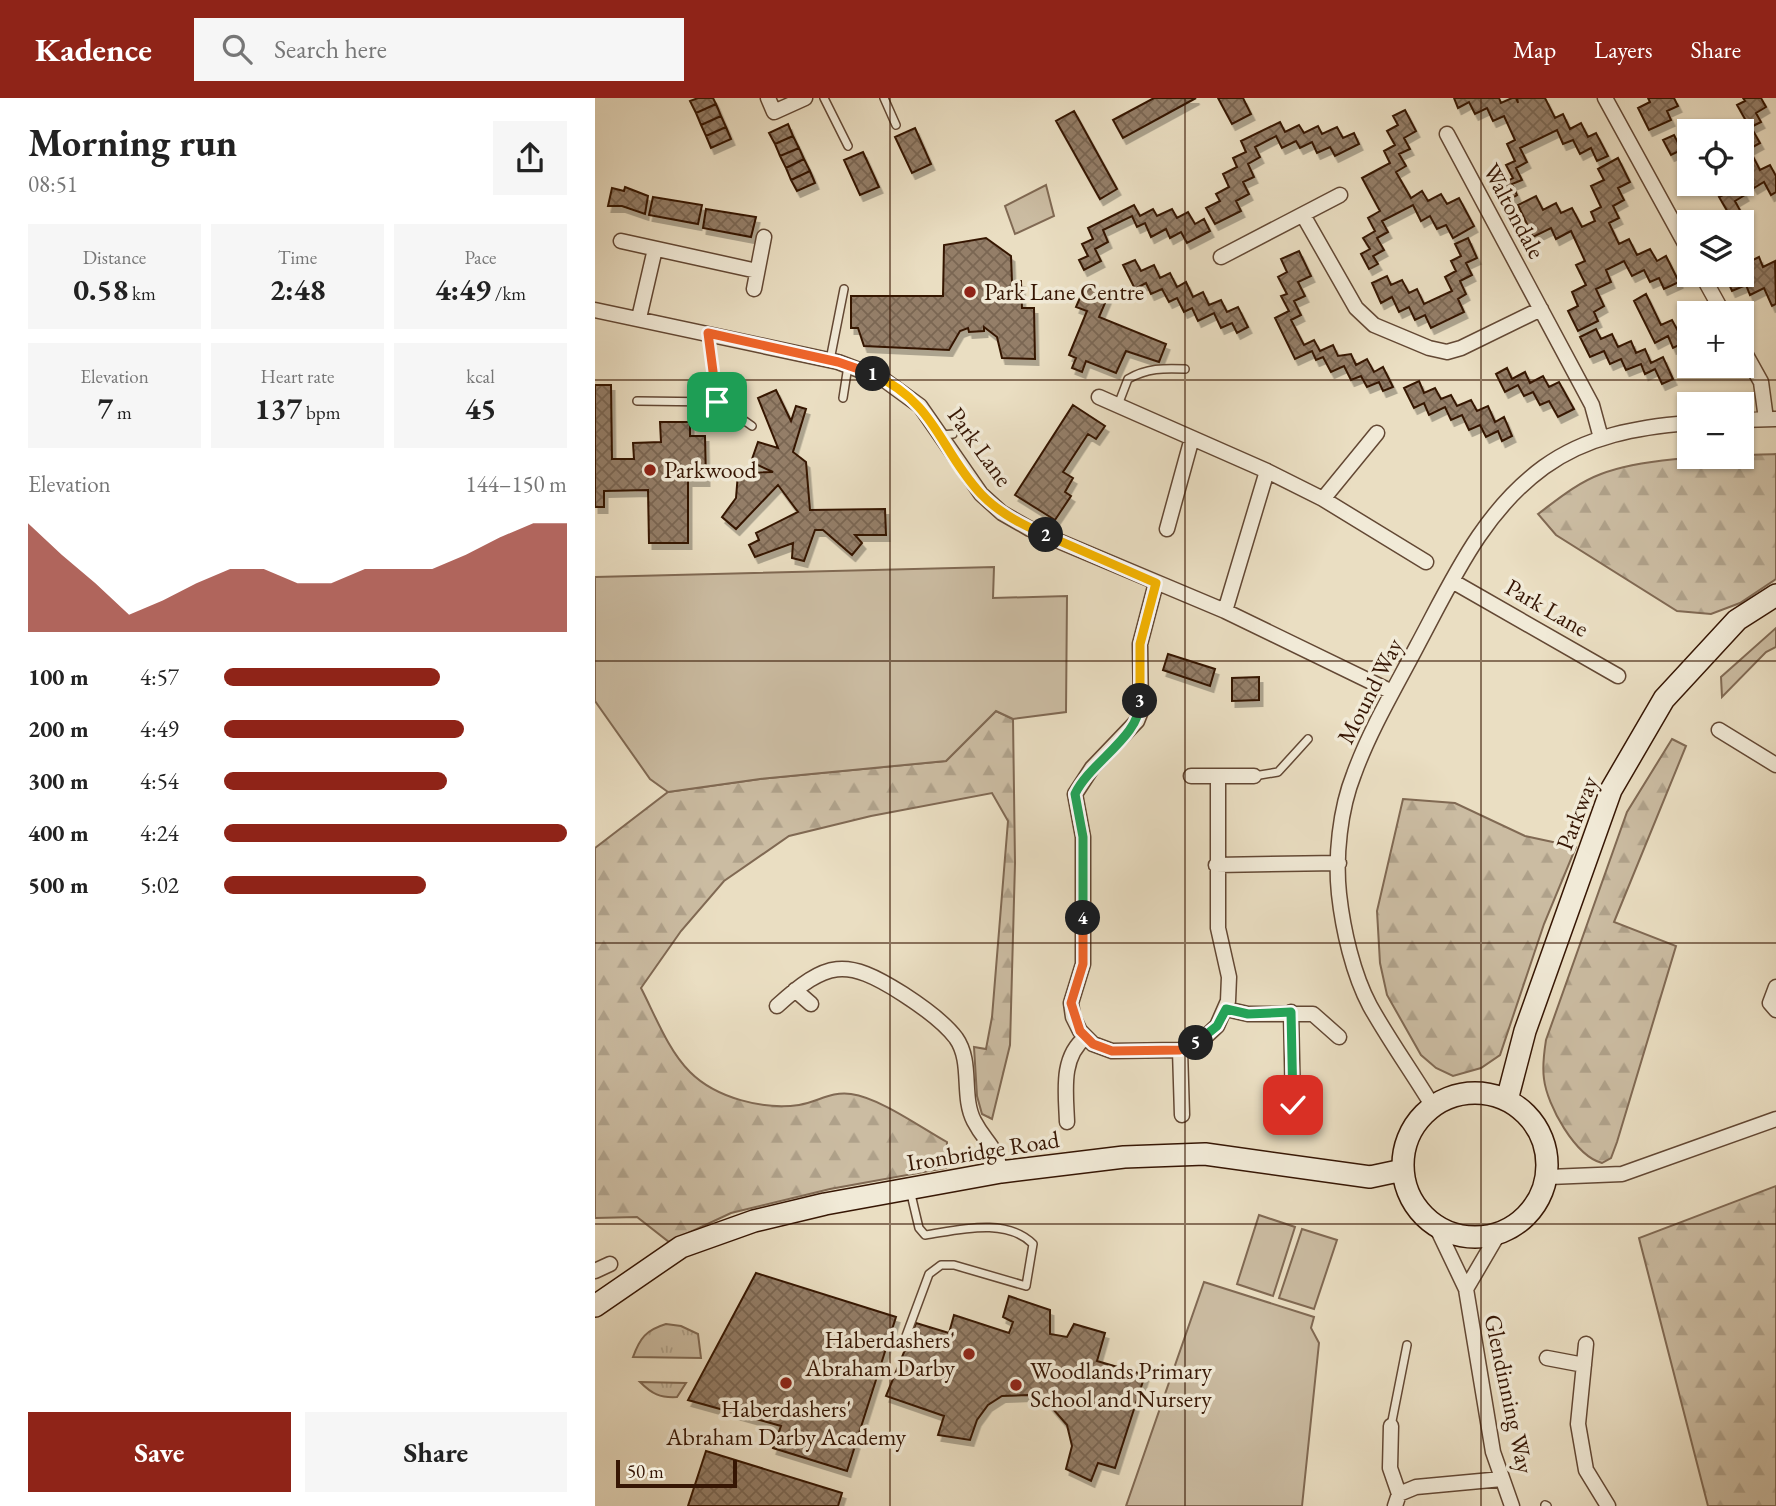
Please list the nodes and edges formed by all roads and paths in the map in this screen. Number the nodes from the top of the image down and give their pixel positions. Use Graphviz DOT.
graph roads {
  1 [pos="768,98"];
  2 [pos="805,98"];
  3 [pos="824,98"];
  4 [pos="884,98"];
  5 [pos="1605,98"];
  6 [pos="896,125"];
  7 [pos="1447,134"];
  8 [pos="848,146"];
  9 [pos="1340,195"];
  10 [pos="1303,215"];
  11 [pos="1677,229"];
  12 [pos="764,237"];
  13 [pos="621,241"];
  14 [pos="655,249"];
  15 [pos="1221,257"];
  16 [pos="757,271"];
  17 [pos="754,289"];
  18 [pos="844,289"];
  19 [pos="1541,309"];
  20 [pos="595,310"];
  21 [pos="639,318"];
  22 [pos="708,333"];
  23 [pos="830,360"];
  24 [pos="848,365"];
  25 [pos="1185,369"];
  26 [pos="1754,369"];
  27 [pos="1099,397"];
  28 [pos="843,398"];
  29 [pos="636,401"];
  30 [pos="717,402"];
  31 [pos="1118,405"];
  32 [pos="1771,419"];
  33 [pos="1677,424"];
  34 [pos="752,426"];
  35 [pos="1377,433"];
  36 [pos="1192,438"];
  37 [pos="1601,438"];
  38 [pos="1267,471"];
  39 [pos="1323,499"];
  40 [pos="1167,529"];
  41 [pos="1426,562"];
  42 [pos="1452,581"];
  43 [pos="1156,583"];
  44 [pos="1776,595"];
  45 [pos="1225,611"];
  46 [pos="1618,676"];
  47 [pos="1392,692"];
  48 [pos="1719,730"];
  49 [pos="1308,739"];
  50 [pos="1776,765"];
  51 [pos="1191,776"];
  52 [pos="1218,776"];
  53 [pos="1254,776"];
  54 [pos="1339,863"];
  55 [pos="1216,865"];
  56 [pos="1776,987"];
  57 [pos="795,990"];
  58 [pos="811,1004"];
  59 [pos="777,1006"];
  60 [pos="1226,1009"];
  61 [pos="1776,1010"];
  62 [pos="1291,1012"];
  63 [pos="1086,1037"];
  64 [pos="1339,1037"];
  65 [pos="1180,1050"];
  66 [pos="1507,1100"];
  67 [pos="1293,1105"];
  68 [pos="1432,1105"];
  69 [pos="1182,1115"];
  70 [pos="1776,1119"];
  71 [pos="1067,1122"];
  72 [pos="1403,1170"];
  73 [pos="1001,1172"];
  74 [pos="1549,1177"];
  75 [pos="910,1189"];
  76 [pos="1435,1224"];
  77 [pos="1500,1231"];
  78 [pos="610,1264"];
  79 [pos="595,1271"];
  80 [pos="1466,1289"];
  81 [pos="595,1306"];
  82 [pos="903,1344"];
  83 [pos="1586,1344"];
  84 [pos="1408,1345"];
  85 [pos="1547,1358"];
  86 [pos="1584,1365"];
  87 [pos="1391,1426"];
  88 [pos="1502,1479"];
  89 [pos="1397,1500"];
  90 [pos="1512,1506"];
  91 [pos="1608,1506"];
  1 -- 2 [label="street"];
  3 -- 8 [label="lane"];
  4 -- 6 [label="lane"];
  5 -- 11 [label="street"];
  7 -- 19 [label="street, Waltondale"];
  9 -- 10 [label="street"];
  10 -- 15 [label="street"];
  10 -- 19 [label="street"];
  12 -- 16 [label="street"];
  13 -- 14 [label="street"];
  14 -- 16 [label="street"];
  14 -- 21 [label="street"];
  16 -- 17 [label="street"];
  18 -- 23 [label="lane"];
  19 -- 37 [label="street, Waltondale"];
  20 -- 21 [label="street, Park Lane"];
  21 -- 22 [label="street, Park Lane"];
  22 -- 23 [label="street, Park Lane"];
  22 -- 30 [label="lane"];
  23 -- 24 [label="street, Park Lane"];
  24 -- 28 [label="lane"];
  24 -- 43 [label="street, Park Lane"];
  25 -- 31 [label="lane"];
  26 -- 32 [label="street"];
  27 -- 31 [label="street"];
  29 -- 30 [label="lane"];
  30 -- 34 [label="lane"];
  31 -- 36 [label="street"];
  33 -- 37 [label="street, Mound Way"];
  35 -- 39 [label="street"];
  36 -- 38 [label="street"];
  36 -- 40 [label="street"];
  37 -- 42 [label="street, Mound Way"];
  38 -- 39 [label="street"];
  38 -- 45 [label="street"];
  39 -- 41 [label="street"];
  42 -- 46 [label="street, Park Lane"];
  42 -- 47 [label="street, Mound Way"];
  43 -- 45 [label="street, Park Lane"];
  43 -- 63 [label="street"];
  44 -- 66 [label="main road, Parkway"];
  45 -- 47 [label="street, Park Lane"];
  47 -- 54 [label="street, Mound Way"];
  48 -- 50 [label="street"];
  49 -- 53 [label="lane"];
  51 -- 52 [label="street"];
  52 -- 53 [label="street"];
  52 -- 55 [label="street"];
  54 -- 55 [label="street"];
  54 -- 68 [label="street, Mound Way"];
  55 -- 60 [label="street"];
  56 -- 61 [label="street"];
  57 -- 58 [label="street"];
  57 -- 59 [label="street"];
  57 -- 73 [label="street"];
  60 -- 62 [label="street"];
  60 -- 65 [label="street"];
  62 -- 64 [label="street"];
  62 -- 67 [label="street"];
  63 -- 65 [label="street"];
  63 -- 71 [label="street"];
  65 -- 69 [label="street"];
  66 -- 68 [label="main road"];
  66 -- 74 [label="main road"];
  68 -- 72 [label="main road"];
  70 -- 74 [label="street"];
  72 -- 73 [label="main road, Ironbridge Road"];
  72 -- 76 [label="main road"];
  73 -- 75 [label="main road, Ironbridge Road"];
  74 -- 77 [label="main road"];
  75 -- 81 [label="main road, Ironbridge Road"];
  75 -- 82 [label="lane"];
  76 -- 77 [label="main road"];
  76 -- 80 [label="street, Glendinning Way"];
  77 -- 80 [label="street, Glendinning Way"];
  78 -- 79 [label="street"];
  80 -- 88 [label="street, Glendinning Way"];
  83 -- 86 [label="street"];
  84 -- 87 [label="lane"];
  85 -- 86 [label="street"];
  86 -- 91 [label="street"];
  87 -- 89 [label="street"];
  88 -- 89 [label="street"];
  88 -- 90 [label="street, Glendinning Way"];
}
